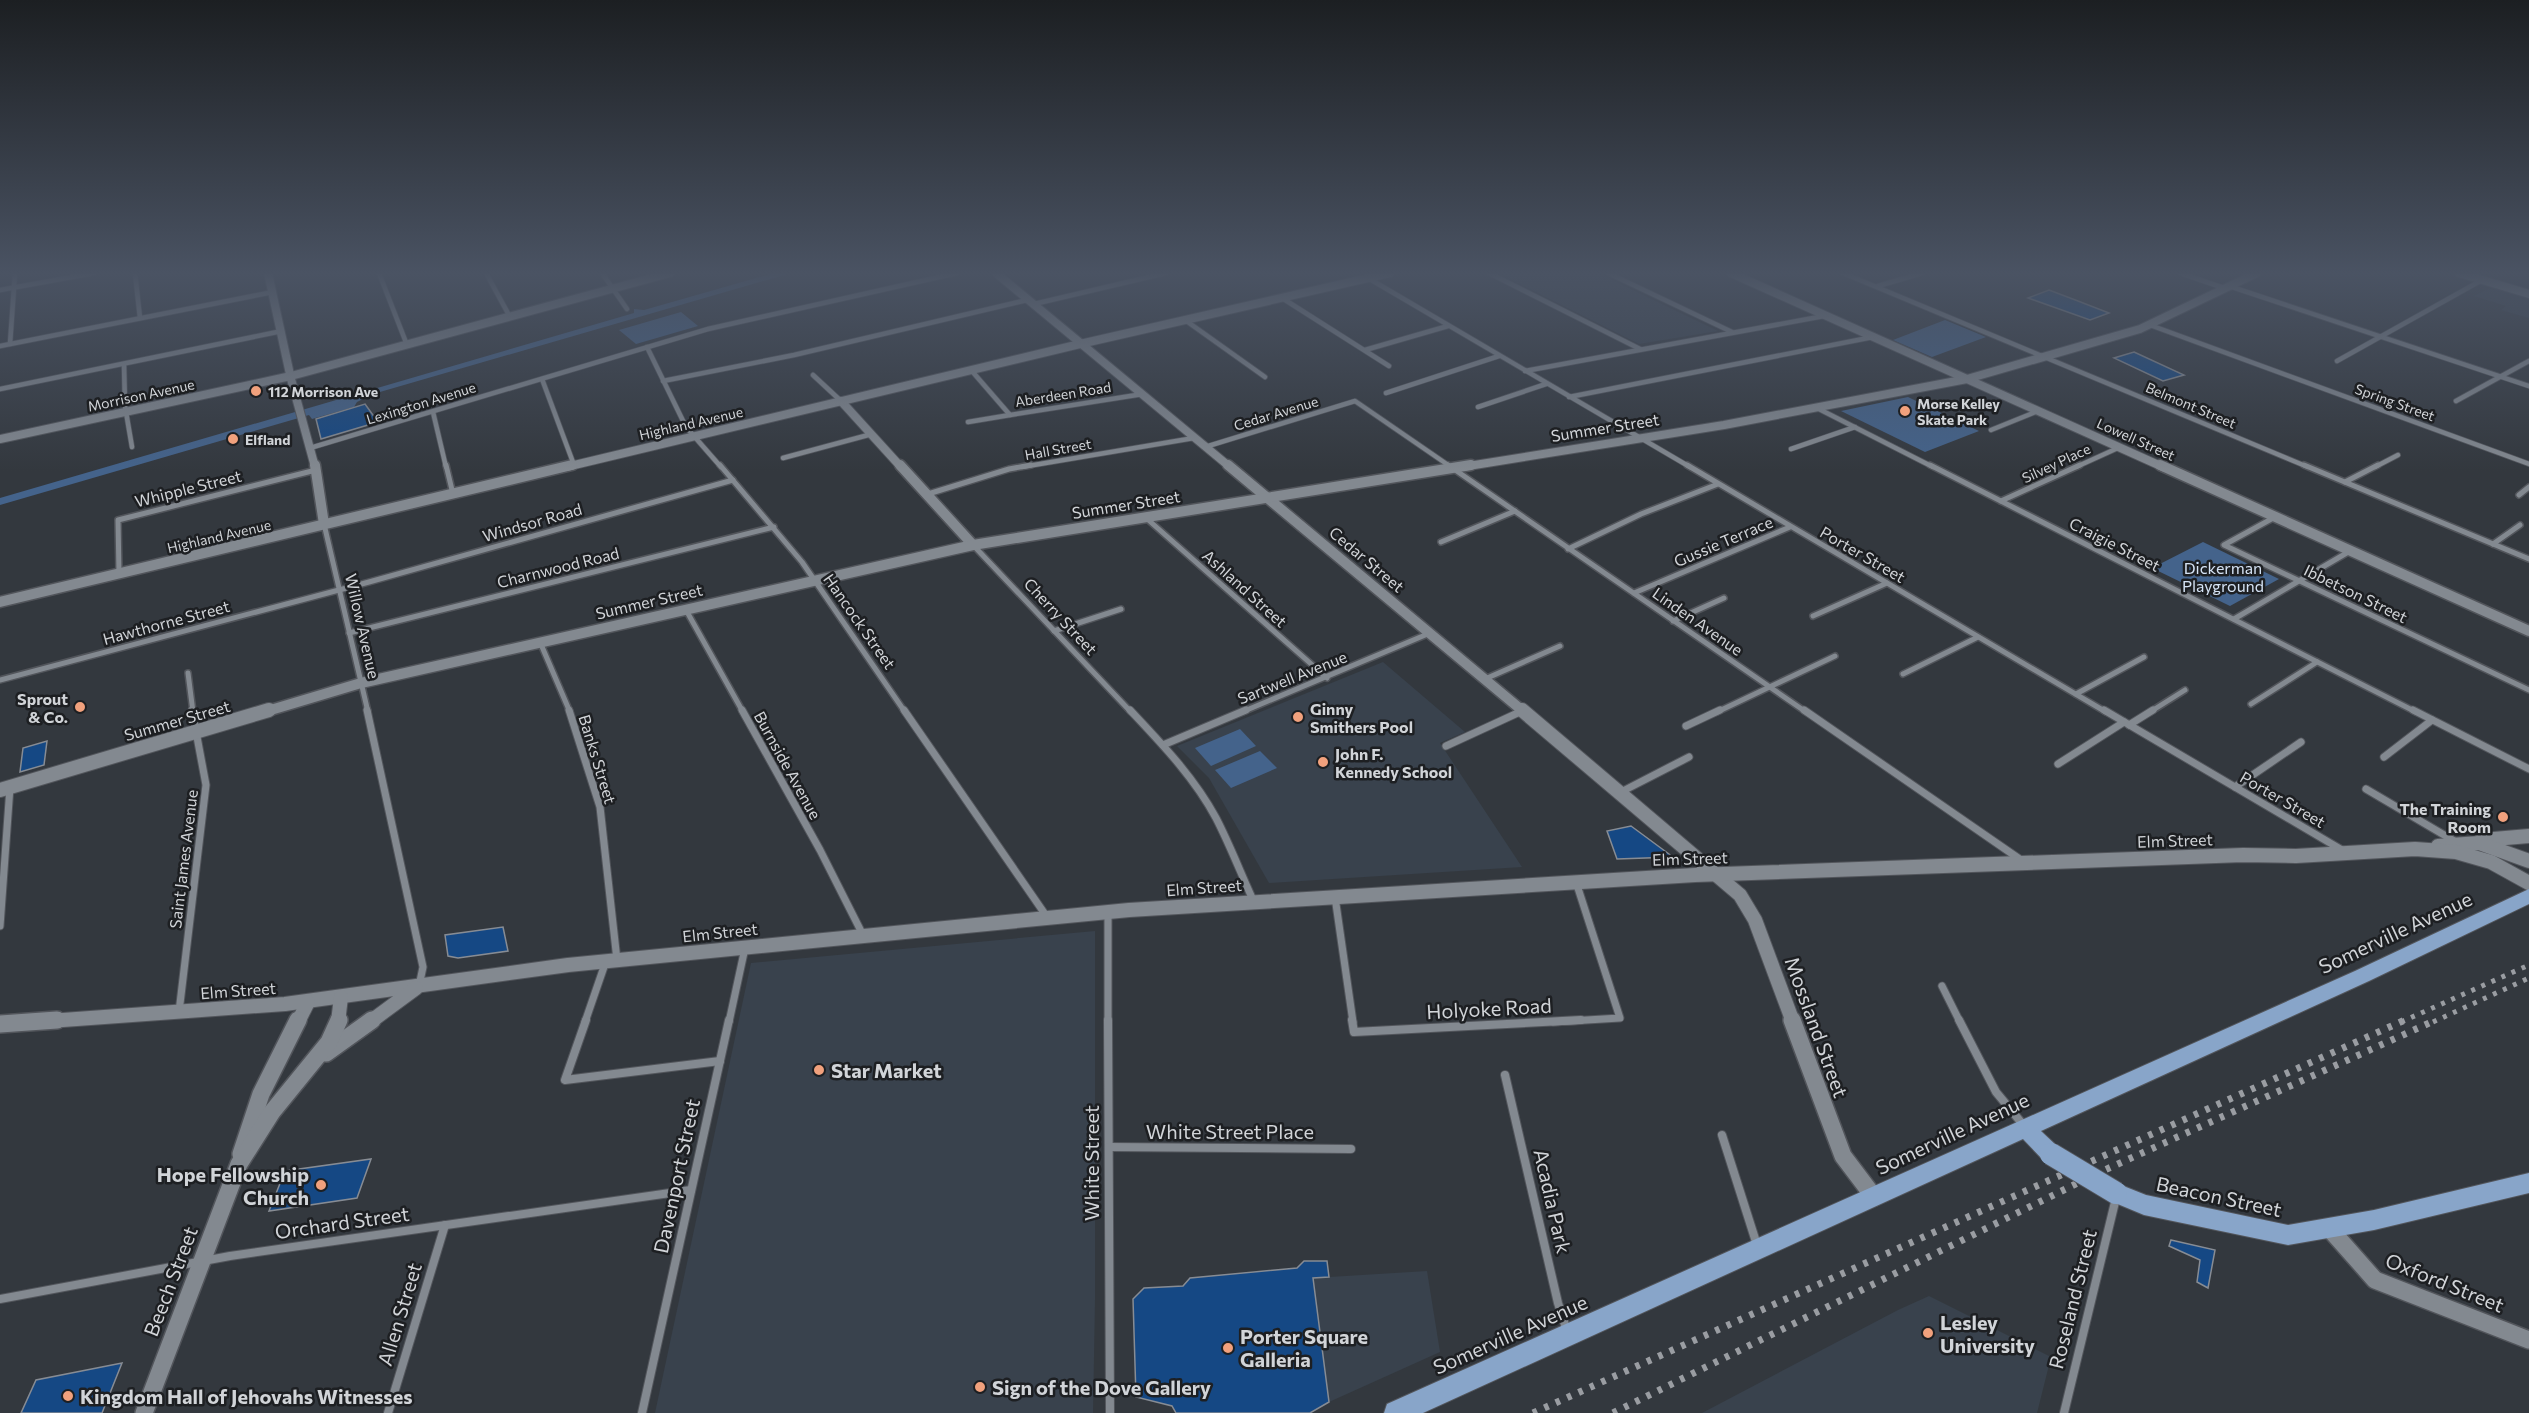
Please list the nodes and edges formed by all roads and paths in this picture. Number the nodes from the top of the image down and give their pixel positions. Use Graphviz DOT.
graph roads {
  1 [pos="10,339"];
  2 [pos="35,339"];
  3 [pos="248,339"];
  4 [pos="283,339"];
  5 [pos="405,339"];
  6 [pos="429,339"];
  7 [pos="674,339"];
  8 [pos="866,339"];
  9 [pos="1074,339"];
  10 [pos="1102,339"];
  11 [pos="1212,339"];
  12 [pos="1347,339"];
  13 [pos="1403,339"];
  14 [pos="1470,339"];
  15 [pos="1621,339"];
  16 [pos="1699,339"];
  17 [pos="1863,339"];
  18 [pos="1877,339"];
  19 [pos="2001,339"];
  20 [pos="2110,339"];
  21 [pos="2188,339"];
  22 [pos="2380,339"];
  23 [pos="2390,339"];
  24 [pos="10,344"];
  25 [pos="1080,344"];
  26 [pos="407,345"];
  27 [pos="0,346"];
  28 [pos="647,347"];
  29 [pos="1641,349"];
  30 [pos="1365,350"];
  31 [pos="1499,356"];
  32 [pos="2044,357"];
  33 [pos="2529,360"];
  34 [pos="2337,361"];
  35 [pos="124,364"];
  36 [pos="1389,366"];
  37 [pos="971,370"];
  38 [pos="1524,371"];
  39 [pos="813,375"];
  40 [pos="291,376"];
  41 [pos="2501,376"];
  42 [pos="1265,377"];
  43 [pos="542,379"];
  44 [pos="1968,379"];
  45 [pos="663,381"];
  46 [pos="1546,384"];
  47 [pos="2529,386"];
  48 [pos="0,388"];
  49 [pos="1386,393"];
  50 [pos="1143,394"];
  51 [pos="1569,397"];
  52 [pos="841,401"];
  53 [pos="1355,401"];
  54 [pos="2456,401"];
  55 [pos="1478,407"];
  56 [pos="1817,408"];
  57 [pos="2039,411"];
  58 [pos="126,412"];
  59 [pos="433,412"];
  60 [pos="1010,415"];
  61 [pos="968,422"];
  62 [pos="1855,427"];
  63 [pos="1991,430"];
  64 [pos="872,434"];
  65 [pos="693,436"];
  66 [pos="1194,438"];
  67 [pos="1638,438"];
  68 [pos="0,439"];
  69 [pos="132,447"];
  70 [pos="1205,447"];
  71 [pos="2120,447"];
  72 [pos="310,448"];
  73 [pos="1791,449"];
  74 [pos="2398,455"];
  75 [pos="783,458"];
  76 [pos="2529,464"];
  77 [pos="574,465"];
  78 [pos="1454,468"];
  79 [pos="316,470"];
  80 [pos="733,480"];
  81 [pos="2345,482"];
  82 [pos="1718,484"];
  83 [pos="2529,487"];
  84 [pos="453,494"];
  85 [pos="928,494"];
  86 [pos="2519,495"];
  87 [pos="1267,498"];
  88 [pos="2001,501"];
  89 [pos="1515,510"];
  90 [pos="1145,517"];
  91 [pos="2276,517"];
  92 [pos="324,524"];
  93 [pos="2520,525"];
  94 [pos="774,527"];
  95 [pos="1790,527"];
  96 [pos="1440,542"];
  97 [pos="2493,544"];
  98 [pos="973,545"];
  99 [pos="1568,549"];
  100 [pos="2350,550"];
  101 [pos="2529,559"];
  102 [pos="119,573"];
  103 [pos="815,580"];
  104 [pos="2300,581"];
  105 [pos="1887,583"];
  106 [pos="338,589"];
  107 [pos="1634,594"];
  108 [pos="1724,598"];
  109 [pos="0,602"];
  110 [pos="686,609"];
  111 [pos="1121,609"];
  112 [pos="1814,616"];
  113 [pos="2234,619"];
  114 [pos="1673,621"];
  115 [pos="1054,631"];
  116 [pos="2529,631"];
  117 [pos="349,633"];
  118 [pos="1431,633"];
  119 [pos="1978,637"];
  120 [pos="540,642"];
  121 [pos="1560,646"];
  122 [pos="1835,656"];
  123 [pos="2144,657"];
  124 [pos="2317,662"];
  125 [pos="188,673"];
  126 [pos="1903,674"];
  127 [pos="1327,678"];
  128 [pos="1485,679"];
  129 [pos="0,680"];
  130 [pos="362,683"];
  131 [pos="1770,687"];
  132 [pos="2186,690"];
  133 [pos="2529,690"];
  134 [pos="2076,694"];
  135 [pos="2251,704"];
  136 [pos="1522,711"];
  137 [pos="2432,720"];
  138 [pos="2126,723"];
  139 [pos="1686,726"];
  140 [pos="196,732"];
  141 [pos="2301,742"];
  142 [pos="1163,745"];
  143 [pos="1446,746"];
  144 [pos="1689,757"];
  145 [pos="2384,757"];
  146 [pos="2058,764"];
  147 [pos="2529,769"];
  148 [pos="2235,787"];
  149 [pos="5,788"];
  150 [pos="2366,789"];
  151 [pos="1618,794"];
  152 [pos="2529,836"];
  153 [pos="2457,843"];
  154 [pos="2415,849"];
  155 [pos="2347,852"];
  156 [pos="2529,861"];
  157 [pos="2026,863"];
  158 [pos="1716,874"];
  159 [pos="1576,882"];
  160 [pos="2529,883"];
  161 [pos="1335,896"];
  162 [pos="2529,897"];
  163 [pos="1254,902"];
  164 [pos="1108,912"];
  165 [pos="1047,917"];
  166 [pos="0,927"];
  167 [pos="863,936"];
  168 [pos="745,948"];
  169 [pos="611,961"];
  170 [pos="419,986"];
  171 [pos="1942,986"];
  172 [pos="342,997"];
  173 [pos="308,1002"];
  174 [pos="178,1012"];
  175 [pos="0,1024"];
  176 [pos="720,1061"];
  177 [pos="307,1070"];
  178 [pos="1505,1075"];
  179 [pos="2025,1128"];
  180 [pos="1722,1135"];
  181 [pos="1109,1147"];
  182 [pos="1351,1149"];
  183 [pos="239,1164"];
  184 [pos="2529,1184"];
  185 [pos="691,1190"];
  186 [pos="2116,1194"];
  187 [pos="1874,1197"];
  188 [pos="445,1225"];
  189 [pos="2329,1228"];
  190 [pos="1759,1250"];
  191 [pos="201,1261"];
  192 [pos="0,1299"];
  193 [pos="1569,1335"];
  194 [pos="2529,1340"];
  195 [pos="144,1413"];
  196 [pos="388,1413"];
  197 [pos="642,1413"];
  198 [pos="1110,1413"];
  199 [pos="1396,1413"];
  200 [pos="2064,1413"];
  1 -- 24 [label="street"];
  2 -- 24 [label="street"];
  3 -- 35 [label="street"];
  4 -- 40 [label="main road, Willow Avenue"];
  5 -- 26 [label="street"];
  6 -- 26 [label="main road, Morrison Avenue"];
  7 -- 28 [label="street, Lexington Avenue"];
  8 -- 45 [label="street"];
  9 -- 25 [label="main road, Cedar Street"];
  10 -- 25 [label="main road, Highland Avenue"];
  11 -- 42 [label="street"];
  12 -- 30 [label="street"];
  13 -- 30 [label="street"];
  14 -- 31 [label="street, Porter Street"];
  15 -- 29 [label="street"];
  16 -- 29 [label="street"];
  17 -- 51 [label="street"];
  18 -- 44 [label="main road, Lowell Street"];
  19 -- 32 [label="street, Belmont Street"];
  20 -- 32 [label="main road, Summer Street"];
  21 -- 76 [label="street, Spring Street"];
  22 -- 34 [label="street"];
  23 -- 41 [label="street"];
  24 -- 27 [label="street"];
  25 -- 37 [label="main road, Highland Avenue"];
  25 -- 50 [label="main road, Cedar Street"];
  26 -- 40 [label="main road, Morrison Avenue"];
  28 -- 43 [label="street, Lexington Avenue"];
  28 -- 45 [label="street, Hancock Street"];
  29 -- 38 [label="street"];
  30 -- 36 [label="street"];
  31 -- 38 [label="street, Porter Street"];
  31 -- 49 [label="street"];
  32 -- 44 [label="main road, Summer Street"];
  32 -- 81 [label="street, Belmont Street"];
  33 -- 41 [label="street"];
  35 -- 48 [label="street"];
  35 -- 58 [label="street"];
  37 -- 52 [label="main road, Highland Avenue"];
  37 -- 60 [label="street, Aberdeen Road"];
  38 -- 46 [label="street, Porter Street"];
  39 -- 52 [label="street, Cherry Street"];
  40 -- 58 [label="main road, Morrison Avenue"];
  40 -- 72 [label="main road, Willow Avenue"];
  41 -- 47 [label="street"];
  41 -- 54 [label="street"];
  43 -- 59 [label="street, Lexington Avenue"];
  43 -- 77 [label="street"];
  44 -- 56 [label="main road, Summer Street"];
  44 -- 57 [label="main road, Lowell Street"];
  45 -- 65 [label="street, Hancock Street"];
  46 -- 51 [label="street, Porter Street"];
  46 -- 55 [label="street"];
  50 -- 60 [label="street, Aberdeen Road"];
  50 -- 66 [label="main road, Cedar Street"];
  51 -- 67 [label="street, Porter Street"];
  52 -- 64 [label="main road, Cherry Street"];
  52 -- 65 [label="main road, Highland Avenue"];
  53 -- 70 [label="street, Cedar Avenue"];
  53 -- 78 [label="street, Linden Avenue"];
  56 -- 62 [label="street, Craigie Street"];
  56 -- 67 [label="main road, Summer Street"];
  57 -- 63 [label="street"];
  57 -- 71 [label="main road, Lowell Street"];
  58 -- 68 [label="main road, Morrison Avenue"];
  58 -- 69 [label="street"];
  59 -- 72 [label="street, Lexington Avenue"];
  59 -- 84 [label="street"];
  60 -- 61 [label="street"];
  62 -- 73 [label="street"];
  62 -- 88 [label="street, Craigie Street"];
  64 -- 75 [label="street"];
  64 -- 85 [label="main road, Cherry Street"];
  65 -- 77 [label="main road, Highland Avenue"];
  65 -- 80 [label="street, Hancock Street"];
  66 -- 70 [label="main road, Cedar Street"];
  66 -- 85 [label="street, Hall Street"];
  67 -- 78 [label="main road, Summer Street"];
  67 -- 82 [label="street, Porter Street"];
  70 -- 87 [label="main road, Cedar Street"];
  71 -- 88 [label="street, Silvey Place"];
  71 -- 91 [label="main road, Lowell Street"];
  72 -- 79 [label="main road, Willow Avenue"];
  74 -- 81 [label="street"];
  77 -- 84 [label="main road, Highland Avenue"];
  78 -- 87 [label="main road, Summer Street"];
  78 -- 89 [label="street, Linden Avenue"];
  79 -- 92 [label="main road, Willow Avenue"];
  79 -- 102 [label="street, Whipple Street"];
  80 -- 94 [label="street, Hancock Street"];
  80 -- 106 [label="street, Windsor Road"];
  81 -- 97 [label="street, Belmont Street"];
  82 -- 95 [label="street, Porter Street"];
  82 -- 99 [label="street"];
  83 -- 86 [label="street"];
  84 -- 92 [label="main road, Highland Avenue"];
  85 -- 98 [label="main road, Cherry Street"];
  87 -- 90 [label="main road, Summer Street"];
  87 -- 118 [label="main road, Cedar Street"];
  88 -- 113 [label="street, Craigie Street"];
  89 -- 96 [label="street"];
  89 -- 99 [label="street, Linden Avenue"];
  90 -- 98 [label="main road, Summer Street"];
  90 -- 127 [label="street, Ashland Street"];
  91 -- 100 [label="main road, Lowell Street"];
  91 -- 104 [label="street, Ibbetson Street"];
  92 -- 102 [label="main road, Highland Avenue"];
  92 -- 106 [label="street, Willow Avenue"];
  93 -- 97 [label="street"];
  94 -- 103 [label="street, Hancock Street"];
  94 -- 117 [label="street, Charnwood Road"];
  95 -- 105 [label="street, Porter Street"];
  95 -- 107 [label="street, Gussie Terrace"];
  97 -- 101 [label="street, Belmont Street"];
  98 -- 103 [label="main road, Summer Street"];
  98 -- 115 [label="street, Cherry Street"];
  99 -- 107 [label="street, Linden Avenue"];
  100 -- 104 [label="street"];
  100 -- 116 [label="main road, Lowell Street"];
  102 -- 109 [label="main road, Highland Avenue"];
  103 -- 110 [label="main road, Summer Street"];
  103 -- 165 [label="street, Hancock Street"];
  104 -- 113 [label="street"];
  104 -- 133 [label="street, Ibbetson Street"];
  105 -- 112 [label="street"];
  105 -- 119 [label="street, Porter Street"];
  106 -- 117 [label="street, Willow Avenue"];
  106 -- 129 [label="street, Hawthorne Street"];
  107 -- 114 [label="street, Linden Avenue"];
  108 -- 114 [label="street"];
  110 -- 120 [label="main road, Summer Street"];
  110 -- 167 [label="street, Burnside Avenue"];
  111 -- 115 [label="street"];
  113 -- 124 [label="street, Craigie Street"];
  114 -- 131 [label="street, Linden Avenue"];
  115 -- 142 [label="street, Cherry Street"];
  117 -- 130 [label="street, Willow Avenue"];
  118 -- 127 [label="street, Sartwell Avenue"];
  118 -- 128 [label="main road, Cedar Street"];
  119 -- 126 [label="street"];
  119 -- 134 [label="street, Porter Street"];
  120 -- 130 [label="main road, Summer Street"];
  120 -- 169 [label="street, Banks Street"];
  121 -- 128 [label="street"];
  122 -- 131 [label="street"];
  123 -- 134 [label="street"];
  124 -- 135 [label="street"];
  124 -- 137 [label="street, Craigie Street"];
  125 -- 140 [label="street, Saint James Avenue"];
  127 -- 142 [label="street, Sartwell Avenue"];
  128 -- 136 [label="main road, Cedar Street"];
  130 -- 140 [label="main road, Summer Street"];
  130 -- 170 [label="street, Willow Avenue"];
  131 -- 139 [label="street"];
  131 -- 157 [label="street, Linden Avenue"];
  132 -- 138 [label="street"];
  134 -- 138 [label="street, Porter Street"];
  136 -- 143 [label="street"];
  136 -- 151 [label="main road, Cedar Street"];
  137 -- 145 [label="street"];
  137 -- 147 [label="street, Craigie Street"];
  138 -- 146 [label="street"];
  138 -- 148 [label="street, Porter Street"];
  140 -- 149 [label="main road, Summer Street"];
  140 -- 174 [label="street, Saint James Avenue"];
  141 -- 148 [label="street"];
  142 -- 163 [label="street, Cherry Street"];
  144 -- 151 [label="street"];
  148 -- 155 [label="street, Porter Street"];
  149 -- 166 [label="street"];
  150 -- 153 [label="street"];
  151 -- 158 [label="main road, Cedar Street"];
  152 -- 153 [label="main road"];
  153 -- 154 [label="main road, Elm Street"];
  153 -- 156 [label="main road, Elm Street"];
  154 -- 155 [label="main road, Elm Street"];
  154 -- 160 [label="main road, Elm Street"];
  155 -- 157 [label="main road, Elm Street"];
  157 -- 158 [label="main road, Elm Street"];
  158 -- 159 [label="main road, Elm Street"];
  158 -- 187 [label="main road, Mossland Street"];
  159 -- 161 [label="main road, Elm Street"];
  159 -- 161 [label="street, Holyoke Road"];
  161 -- 163 [label="main road, Elm Street"];
  162 -- 179 [label="main road, Somerville Avenue"];
  163 -- 164 [label="main road, Elm Street"];
  164 -- 165 [label="main road, Elm Street"];
  164 -- 181 [label="street, White Street"];
  165 -- 167 [label="main road, Elm Street"];
  167 -- 168 [label="main road, Elm Street"];
  168 -- 169 [label="main road, Elm Street"];
  168 -- 176 [label="street, Davenport Street"];
  169 -- 170 [label="main road, Elm Street"];
  169 -- 176 [label="street"];
  170 -- 172 [label="main road, Elm Street"];
  170 -- 177 [label="main road"];
  171 -- 179 [label="street"];
  172 -- 173 [label="main road, Elm Street"];
  172 -- 177 [label="main road, Beech Street"];
  173 -- 174 [label="main road, Elm Street"];
  173 -- 183 [label="main road, Beech Street"];
  174 -- 175 [label="main road, Elm Street"];
  176 -- 185 [label="street, Davenport Street"];
  177 -- 183 [label="main road, Beech Street"];
  178 -- 193 [label="street, Acadia Park"];
  179 -- 186 [label="main road, Beacon Street, bridge"];
  179 -- 187 [label="main road, Somerville Avenue"];
  180 -- 190 [label="street"];
  181 -- 182 [label="street, White Street Place"];
  181 -- 198 [label="street, White Street"];
  183 -- 191 [label="main road, Beech Street"];
  184 -- 189 [label="main road, Beacon Street"];
  185 -- 188 [label="street, Orchard Street"];
  185 -- 197 [label="street, Davenport Street"];
  186 -- 189 [label="main road, Beacon Street"];
  186 -- 200 [label="street, Roseland Street"];
  187 -- 190 [label="main road, Somerville Avenue"];
  188 -- 191 [label="street, Orchard Street"];
  188 -- 196 [label="street, Allen Street"];
  189 -- 194 [label="main road, Oxford Street"];
  190 -- 193 [label="main road, Somerville Avenue"];
  191 -- 192 [label="street, Orchard Street"];
  191 -- 195 [label="main road, Beech Street"];
  193 -- 199 [label="main road, Somerville Avenue"];
}
